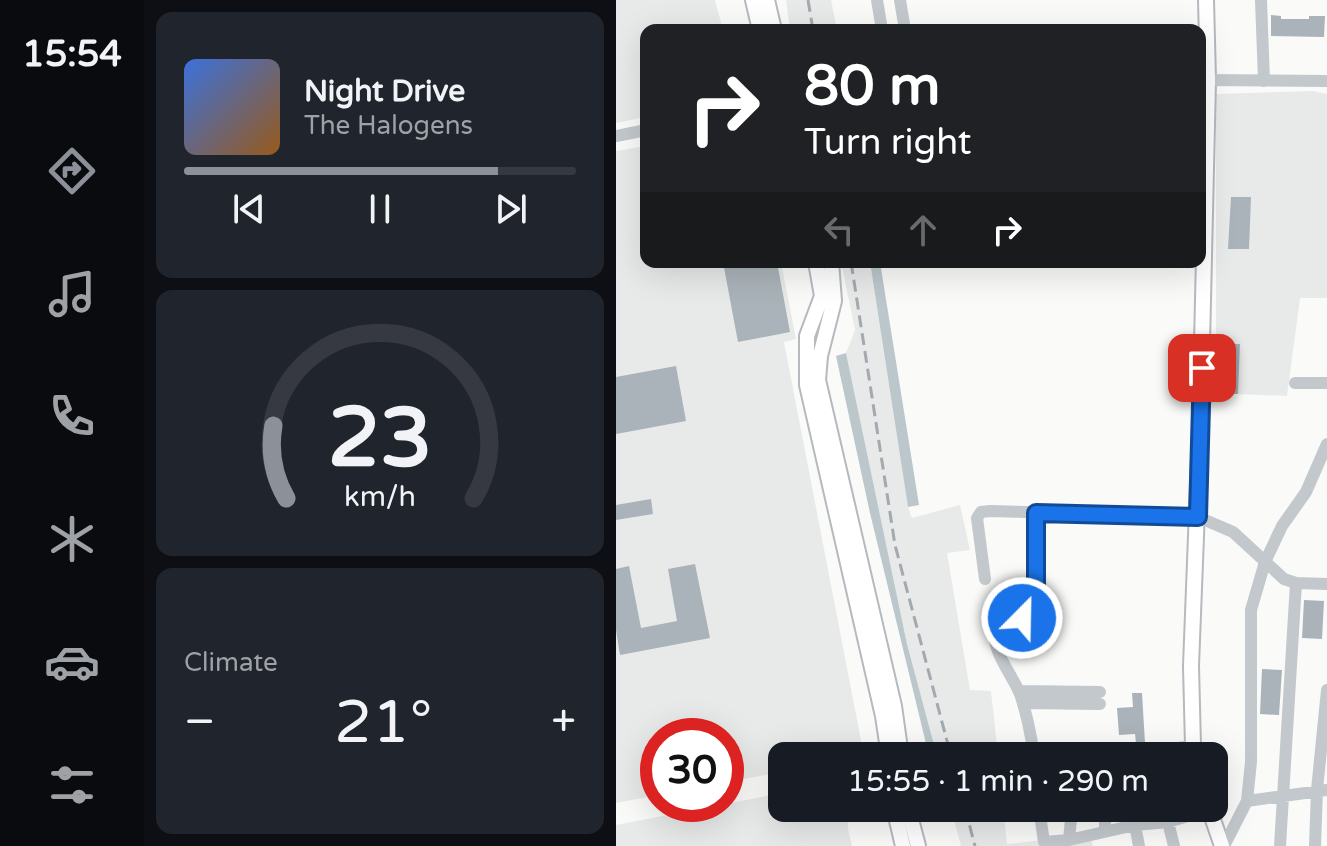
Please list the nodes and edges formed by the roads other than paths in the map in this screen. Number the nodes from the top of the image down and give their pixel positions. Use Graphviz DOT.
graph roads {
  1 [pos="753,0"];
  2 [pos="767,0"];
  3 [pos="877,0"];
  4 [pos="900,0"];
  5 [pos="1206,0"];
  6 [pos="1261,0"];
  7 [pos="759,24"];
  8 [pos="773,24"];
  9 [pos="881,24"];
  10 [pos="904,24"];
  11 [pos="1205,24"];
  12 [pos="1206,80"];
  13 [pos="1264,81"];
  14 [pos="1327,81"];
  15 [pos="640,131"];
  16 [pos="616,136"];
  17 [pos="817,268"];
  18 [pos="831,268"];
  19 [pos="1201,268"];
  20 [pos="1295,383"];
  21 [pos="1327,383"];
  22 [pos="1327,444"];
  23 [pos="1036,513"];
  24 [pos="1198,517"];
  25 [pos="1265,562"];
  26 [pos="985,579"];
  27 [pos="1296,583"];
  28 [pos="1327,584"];
  29 [pos="1327,690"];
  30 [pos="1021,697"];
  31 [pos="1100,698"];
  32 [pos="1327,699"];
  33 [pos="887,742"];
  34 [pos="899,742"];
  35 [pos="1031,742"];
  36 [pos="1194,742"];
  37 [pos="1322,790"];
  38 [pos="1285,797"];
  39 [pos="1247,801"];
  40 [pos="897,822"];
  41 [pos="912,822"];
  42 [pos="1041,822"];
  43 [pos="1071,822"];
  44 [pos="1105,822"];
  45 [pos="1168,822"];
  46 [pos="1215,822"];
  47 [pos="1135,825"];
  48 [pos="1105,831"];
  49 [pos="1069,840"];
  50 [pos="903,846"];
  51 [pos="918,846"];
  52 [pos="1139,846"];
  53 [pos="1174,846"];
  54 [pos="1223,846"];
  55 [pos="1280,846"];
  56 [pos="1315,846"];
  1 -- 7 [label="main road"];
  2 -- 8 [label="main road"];
  3 -- 9 [label="street"];
  4 -- 10 [label="street"];
  5 -- 11 [label="main road"];
  6 -- 13 [label="street"];
  12 -- 13 [label="street"];
  13 -- 14 [label="street"];
  15 -- 16 [label="street"];
  17 -- 33 [label="main road"];
  18 -- 34 [label="main road"];
  19 -- 24 [label="main road"];
  20 -- 21 [label="street"];
  22 -- 25 [label="street"];
  23 -- 24 [label="street"];
  23 -- 26 [label="street"];
  23 -- 30 [label="street"];
  24 -- 25 [label="street"];
  24 -- 36 [label="main road"];
  25 -- 27 [label="street"];
  25 -- 39 [label="street"];
  27 -- 28 [label="street"];
  27 -- 38 [label="street"];
  29 -- 32 [label="street"];
  30 -- 31 [label="street"];
  30 -- 35 [label="street"];
  32 -- 37 [label="street"];
  37 -- 38 [label="street"];
  37 -- 56 [label="street"];
  38 -- 39 [label="street"];
  38 -- 55 [label="street"];
  39 -- 54 [label="street"];
  40 -- 50 [label="main road"];
  41 -- 51 [label="main road"];
  42 -- 49 [label="street"];
  43 -- 49 [label="street"];
  44 -- 48 [label="street"];
  45 -- 47 [label="street"];
  45 -- 53 [label="street"];
  46 -- 54 [label="main road"];
  47 -- 48 [label="street"];
  47 -- 52 [label="street"];
  48 -- 49 [label="street"];
}
